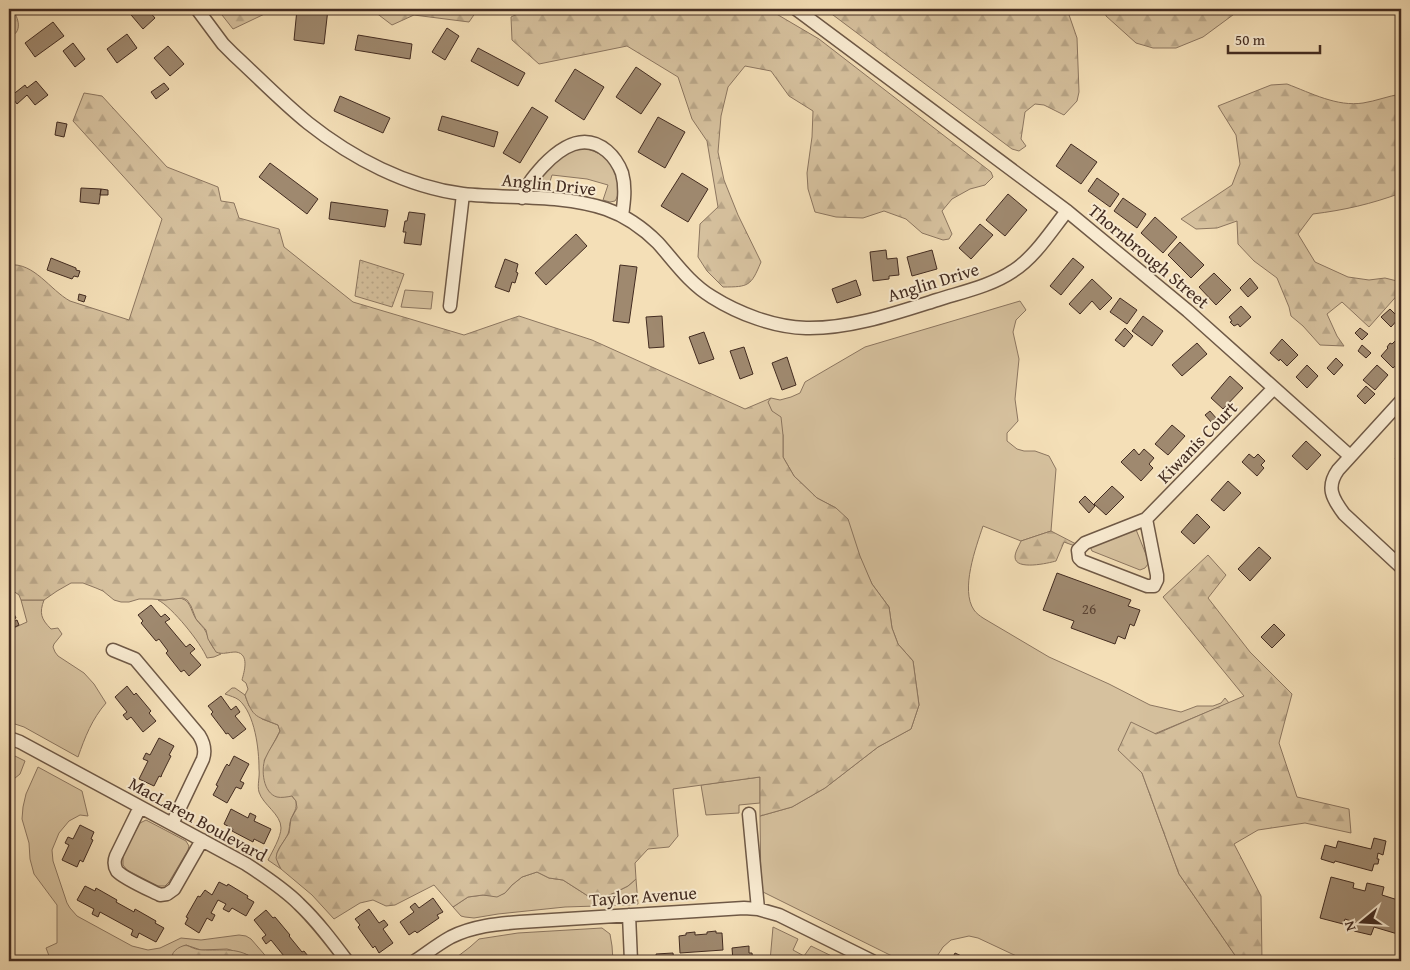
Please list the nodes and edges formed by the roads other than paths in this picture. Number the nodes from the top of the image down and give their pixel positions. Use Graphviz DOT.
graph roads {
  1 [pos="197,9"];
  2 [pos="796,9"];
  3 [pos="463,194"];
  4 [pos="522,198"];
  5 [pos="1067,211"];
  6 [pos="622,216"];
  7 [pos="450,306"];
  8 [pos="1274,388"];
  9 [pos="1401,401"];
  10 [pos="1350,456"];
  11 [pos="1146,519"];
  12 [pos="1401,567"];
  13 [pos="112,650"];
  14 [pos="9,738"];
  15 [pos="140,808"];
  16 [pos="749,814"];
  17 [pos="172,824"];
  18 [pos="202,840"];
  19 [pos="758,909"];
  20 [pos="629,915"];
  21 [pos="346,961"];
  22 [pos="415,961"];
  23 [pos="632,961"];
  24 [pos="872,961"];
  1 -- 3 [label="street, Anglin Drive"];
  2 -- 5 [label="street, Thornbrough Street"];
  3 -- 4 [label="street, Anglin Drive"];
  3 -- 7 [label="street"];
  4 -- 6 [label="street, Anglin Drive"];
  4 -- 6 [label="street"];
  5 -- 6 [label="street, Anglin Drive"];
  5 -- 8 [label="street, Thornbrough Street"];
  8 -- 10 [label="street, Thornbrough Street"];
  8 -- 11 [label="street, Kiwanis Court"];
  9 -- 10 [label="street"];
  10 -- 12 [label="street"];
  11 -- 11 [label="street, Kiwanis Court"];
  13 -- 17 [label="street"];
  14 -- 15 [label="street, MacLaren Boulevard"];
  15 -- 17 [label="street, MacLaren Boulevard"];
  15 -- 18 [label="street"];
  16 -- 19 [label="street"];
  17 -- 18 [label="street, MacLaren Boulevard"];
  18 -- 21 [label="street, MacLaren Boulevard"];
  19 -- 20 [label="street, Taylor Avenue"];
  19 -- 24 [label="street, Taylor Avenue"];
  20 -- 22 [label="street, Taylor Avenue"];
  20 -- 23 [label="street"];
}
